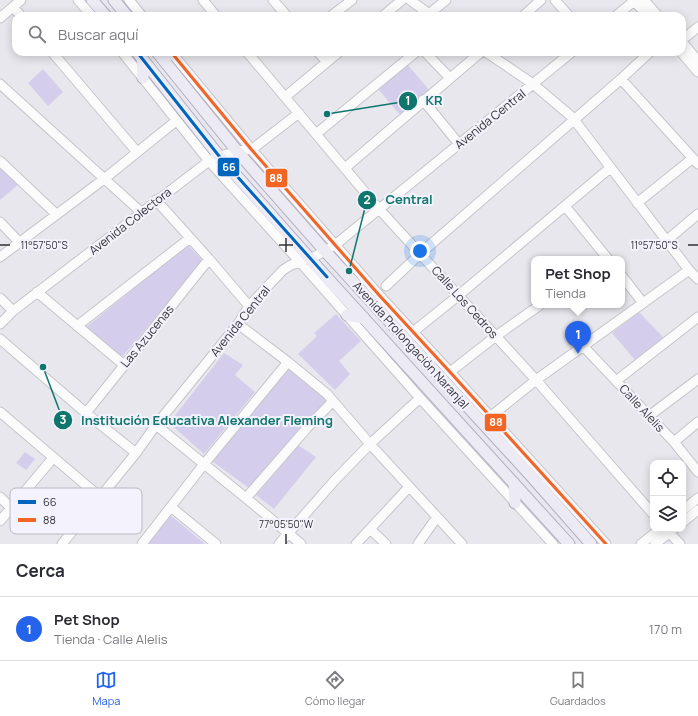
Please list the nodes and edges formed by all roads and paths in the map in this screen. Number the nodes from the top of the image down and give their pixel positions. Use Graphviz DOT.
graph roads {
  1 [pos="21,0"];
  2 [pos="78,0"];
  3 [pos="92,0"];
  4 [pos="114,0"];
  5 [pos="128,0"];
  6 [pos="203,0"];
  7 [pos="273,0"];
  8 [pos="352,0"];
  9 [pos="402,0"];
  10 [pos="410,0"];
  11 [pos="446,0"];
  12 [pos="542,0"];
  13 [pos="555,0"];
  14 [pos="644,0"];
  15 [pos="634,1"];
  16 [pos="13,6"];
  17 [pos="18,12"];
  18 [pos="88,12"];
  19 [pos="102,12"];
  20 [pos="124,12"];
  21 [pos="138,12"];
  22 [pos="213,12"];
  23 [pos="284,12"];
  24 [pos="336,12"];
  25 [pos="388,12"];
  26 [pos="427,12"];
  27 [pos="434,12"];
  28 [pos="528,12"];
  29 [pos="566,12"];
  30 [pos="621,12"];
  31 [pos="644,12"];
  32 [pos="654,12"];
  33 [pos="0,18"];
  34 [pos="698,27"];
  35 [pos="686,38"];
  36 [pos="686,46"];
  37 [pos="55,56"];
  38 [pos="125,56"];
  39 [pos="140,56"];
  40 [pos="141,56"];
  41 [pos="160,56"];
  42 [pos="173,56"];
  43 [pos="250,56"];
  44 [pos="322,56"];
  45 [pos="334,56"];
  46 [pos="411,56"];
  47 [pos="429,56"];
  48 [pos="476,56"];
  49 [pos="492,56"];
  50 [pos="567,56"];
  51 [pos="646,56"];
  52 [pos="684,56"];
  53 [pos="698,61"];
  54 [pos="327,62"];
  55 [pos="698,72"];
  56 [pos="143,78"];
  57 [pos="450,78"];
  58 [pos="622,79"];
  59 [pos="0,84"];
  60 [pos="533,84"];
  61 [pos="285,97"];
  62 [pos="424,100"];
  63 [pos="299,113"];
  64 [pos="574,120"];
  65 [pos="176,121"];
  66 [pos="316,134"];
  67 [pos="458,144"];
  68 [pos="251,149"];
  69 [pos="137,152"];
  70 [pos="237,152"];
  71 [pos="214,159"];
  72 [pos="0,161"];
  73 [pos="695,161"];
  74 [pos="345,168"];
  75 [pos="610,168"];
  76 [pos="104,179"];
  77 [pos="156,200"];
  78 [pos="637,203"];
  79 [pos="565,206"];
  80 [pos="380,209"];
  81 [pos="141,212"];
  82 [pos="56,214"];
  83 [pos="698,214"];
  84 [pos="0,222"];
  85 [pos="190,238"];
  86 [pos="666,241"];
  87 [pos="19,242"];
  88 [pos="335,245"];
  89 [pos="325,251"];
  90 [pos="421,253"];
  91 [pos="603,256"];
  92 [pos="0,257"];
  93 [pos="209,259"];
  94 [pos="305,260"];
  95 [pos="689,270"];
  96 [pos="698,279"];
  97 [pos="625,280"];
  98 [pos="386,286"];
  99 [pos="37,292"];
  100 [pos="459,295"];
  101 [pos="0,298"];
  102 [pos="382,299"];
  103 [pos="643,303"];
  104 [pos="249,306"];
  105 [pos="536,308"];
  106 [pos="13,311"];
  107 [pos="382,313"];
  108 [pos="347,315"];
  109 [pos="698,317"];
  110 [pos="364,318"];
  111 [pos="0,324"];
  112 [pos="238,324"];
  113 [pos="77,326"];
  114 [pos="413,332"];
  115 [pos="496,336"];
  116 [pos="0,339"];
  117 [pos="583,346"];
  118 [pos="288,362"];
  119 [pos="124,365"];
  120 [pos="450,372"];
  121 [pos="698,379"];
  122 [pos="536,380"];
  123 [pos="616,380"];
  124 [pos="420,398"];
  125 [pos="333,401"];
  126 [pos="0,412"];
  127 [pos="86,413"];
  128 [pos="649,416"];
  129 [pos="490,417"];
  130 [pos="698,422"];
  131 [pos="156,425"];
  132 [pos="674,442"];
  133 [pos="370,444"];
  134 [pos="136,453"];
  135 [pos="53,458"];
  136 [pos="204,464"];
  137 [pos="698,472"];
  138 [pos="532,478"];
  139 [pos="547,479"];
  140 [pos="514,483"];
  141 [pos="409,487"];
  142 [pos="28,488"];
  143 [pos="89,488"];
  144 [pos="107,488"];
  145 [pos="0,497"];
  146 [pos="246,498"];
  147 [pos="698,498"];
  148 [pos="515,502"];
  149 [pos="10,507"];
  150 [pos="171,507"];
  151 [pos="686,508"];
  152 [pos="10,509"];
  153 [pos="698,510"];
  154 [pos="650,511"];
  155 [pos="437,517"];
  156 [pos="686,520"];
  157 [pos="0,521"];
  158 [pos="370,529"];
  159 [pos="656,532"];
  160 [pos="668,532"];
  161 [pos="671,532"];
  162 [pos="288,533"];
  163 [pos="70,534"];
  164 [pos="62,544"];
  165 [pos="142,544"];
  166 [pos="216,544"];
  167 [pos="279,544"];
  168 [pos="301,544"];
  169 [pos="356,544"];
  170 [pos="386,544"];
  171 [pos="418,544"];
  172 [pos="462,544"];
  173 [pos="553,544"];
  174 [pos="569,544"];
  175 [pos="591,544"];
  176 [pos="606,544"];
  177 [pos="641,544"];
  178 [pos="655,544"];
  179 [pos="680,544"];
  1 -- 16 [label="street"];
  2 -- 18 [label="street"];
  3 -- 19 [label="main road"];
  4 -- 20 [label="main road"];
  5 -- 21 [label="street"];
  6 -- 22 [label="street"];
  7 -- 23 [label="street"];
  8 -- 24 [label="street"];
  9 -- 25 [label="street"];
  10 -- 26 [label="street"];
  11 -- 27 [label="street"];
  12 -- 28 [label="street"];
  13 -- 29 [label="street"];
  14 -- 32 [label="street"];
  15 -- 30 [label="street"];
  15 -- 31 [label="street"];
  16 -- 17 [label="street"];
  16 -- 33 [label="street"];
  34 -- 35 [label="street"];
  36 -- 53 [label="street"];
  37 -- 69 [label="street"];
  38 -- 56 [label="street, Avenida Prolongación Naranjal"];
  39 -- 56 [label="main road"];
  40 -- 71 [label="main road, Avenida Prolongación Naranjal"];
  41 -- 70 [label="main road, Avenida Prolongación Naranjal"];
  42 -- 68 [label="street, Avenida Prolongación Naranjal"];
  43 -- 61 [label="street, Calle Los Cedros"];
  44 -- 54 [label="street"];
  45 -- 54 [label="street"];
  46 -- 66 [label="street"];
  47 -- 57 [label="street"];
  48 -- 57 [label="street"];
  49 -- 60 [label="street"];
  50 -- 60 [label="street, Avenida Central"];
  51 -- 58 [label="street"];
  52 -- 55 [label="street"];
  54 -- 61 [label="street"];
  56 -- 65 [label="street, Avenida Prolongación Naranjal"];
  57 -- 62 [label="street"];
  58 -- 64 [label="street"];
  58 -- 73 [label="street"];
  59 -- 76 [label="street"];
  60 -- 64 [label="street"];
  60 -- 67 [label="street, Avenida Central"];
  61 -- 63 [label="street, Calle Los Cedros"];
  62 -- 67 [label="street"];
  62 -- 74 [label="street"];
  63 -- 66 [label="street, Calle Los Cedros"];
  63 -- 68 [label="street"];
  64 -- 75 [label="street"];
  64 -- 90 [label="street"];
  65 -- 69 [label="street"];
  65 -- 71 [label="street, Avenida Prolongación Naranjal"];
  66 -- 74 [label="street, Calle Los Cedros"];
  67 -- 80 [label="street, Avenida Central"];
  68 -- 70 [label="street, Avenida Colectora"];
  68 -- 88 [label="street, Avenida Prolongación Naranjal"];
  69 -- 76 [label="street"];
  70 -- 71 [label="street, Avenida Colectora"];
  70 -- 89 [label="main road, Avenida Prolongación Naranjal"];
  71 -- 77 [label="street, Avenida Colectora"];
  71 -- 94 [label="main road, Avenida Prolongación Naranjal"];
  72 -- 82 [label="street"];
  73 -- 78 [label="street"];
  74 -- 80 [label="street, Calle Los Cedros"];
  75 -- 78 [label="street"];
  75 -- 79 [label="street"];
  76 -- 81 [label="street"];
  76 -- 82 [label="street"];
  77 -- 81 [label="street, Avenida Colectora"];
  77 -- 85 [label="street"];
  78 -- 86 [label="street"];
  79 -- 91 [label="street"];
  79 -- 100 [label="street"];
  80 -- 88 [label="street, Avenida Central"];
  80 -- 90 [label="street, Calle Los Cedros"];
  81 -- 99 [label="street, Avenida Colectora"];
  82 -- 87 [label="street"];
  83 -- 86 [label="street"];
  84 -- 87 [label="street"];
  85 -- 93 [label="street"];
  85 -- 113 [label="street"];
  86 -- 95 [label="street"];
  87 -- 92 [label="street"];
  88 -- 89 [label="street, Avenida Central"];
  88 -- 102 [label="street, Avenida Prolongación Naranjal"];
  89 -- 94 [label="street, Avenida Central"];
  89 -- 107 [label="main road, Avenida Prolongación Naranjal"];
  90 -- 98 [label="street"];
  90 -- 100 [label="street, Calle Los Cedros"];
  93 -- 104 [label="street"];
  93 -- 119 [label="street, Las Azucenas"];
  94 -- 104 [label="street, Avenida Central"];
  94 -- 108 [label="street, Avenida Prolongación Naranjal"];
  94 -- 110 [label="main road, Avenida Prolongación Naranjal"];
  95 -- 96 [label="street"];
  95 -- 103 [label="street"];
  97 -- 103 [label="street"];
  99 -- 106 [label="street, Avenida Colectora"];
  99 -- 113 [label="street"];
  100 -- 114 [label="street"];
  100 -- 115 [label="street, Calle Los Cedros"];
  101 -- 106 [label="street"];
  102 -- 107 [label="main road"];
  102 -- 114 [label="street, Avenida Prolongación Naranjal"];
  103 -- 117 [label="street"];
  104 -- 112 [label="street, Avenida Central"];
  105 -- 115 [label="street"];
  106 -- 111 [label="street, Avenida Colectora"];
  107 -- 138 [label="main road, Avenida Prolongación Naranjal"];
  108 -- 110 [label="main road"];
  108 -- 124 [label="street, Avenida Prolongación Naranjal"];
  109 -- 123 [label="street"];
  110 -- 140 [label="main road, Avenida Prolongación Naranjal"];
  112 -- 118 [label="street"];
  112 -- 131 [label="street, Avenida Central"];
  113 -- 119 [label="street"];
  114 -- 120 [label="street, Avenida Prolongación Naranjal"];
  115 -- 120 [label="street"];
  115 -- 122 [label="street, Calle Los Cedros"];
  116 -- 127 [label="street"];
  117 -- 122 [label="street"];
  117 -- 123 [label="street, Calle Alelis"];
  118 -- 125 [label="street"];
  118 -- 136 [label="street"];
  119 -- 127 [label="street, Las Azucenas"];
  120 -- 129 [label="street, Avenida Prolongación Naranjal"];
  121 -- 128 [label="street"];
  122 -- 129 [label="street"];
  122 -- 154 [label="street, Calle Los Cedros"];
  123 -- 128 [label="street, Calle Alelis"];
  124 -- 133 [label="street"];
  124 -- 148 [label="street, Avenida Prolongación Naranjal"];
  125 -- 133 [label="street"];
  125 -- 146 [label="street"];
  126 -- 135 [label="street"];
  127 -- 134 [label="street"];
  128 -- 132 [label="street, Calle Alelis"];
  129 -- 139 [label="street, Avenida Prolongación Naranjal"];
  130 -- 132 [label="street"];
  131 -- 134 [label="street, Avenida Central"];
  131 -- 136 [label="street"];
  132 -- 137 [label="street, Calle Alelis"];
  133 -- 141 [label="street"];
  133 -- 162 [label="street"];
  134 -- 144 [label="street, Avenida Central"];
  135 -- 142 [label="street"];
  135 -- 143 [label="street"];
  136 -- 146 [label="street"];
  136 -- 150 [label="street"];
  138 -- 139 [label="main road"];
  138 -- 175 [label="main road, Avenida Prolongación Naranjal"];
  139 -- 176 [label="street, Avenida Prolongación Naranjal"];
  140 -- 148 [label="main road"];
  140 -- 174 [label="main road, Avenida Prolongación Naranjal"];
  141 -- 155 [label="street"];
  141 -- 158 [label="street"];
  145 -- 149 [label="street"];
  146 -- 162 [label="street"];
  147 -- 151 [label="street"];
  148 -- 173 [label="street, Avenida Prolongación Naranjal"];
  150 -- 165 [label="street"];
  150 -- 166 [label="street"];
  152 -- 157 [label="street"];
  153 -- 156 [label="street"];
  155 -- 171 [label="street"];
  155 -- 172 [label="street"];
  158 -- 169 [label="street"];
  158 -- 170 [label="street"];
  159 -- 177 [label="street"];
  160 -- 178 [label="street"];
  161 -- 179 [label="street"];
  162 -- 167 [label="street"];
  162 -- 168 [label="street"];
  163 -- 164 [label="street, Avenida Central"];
}
